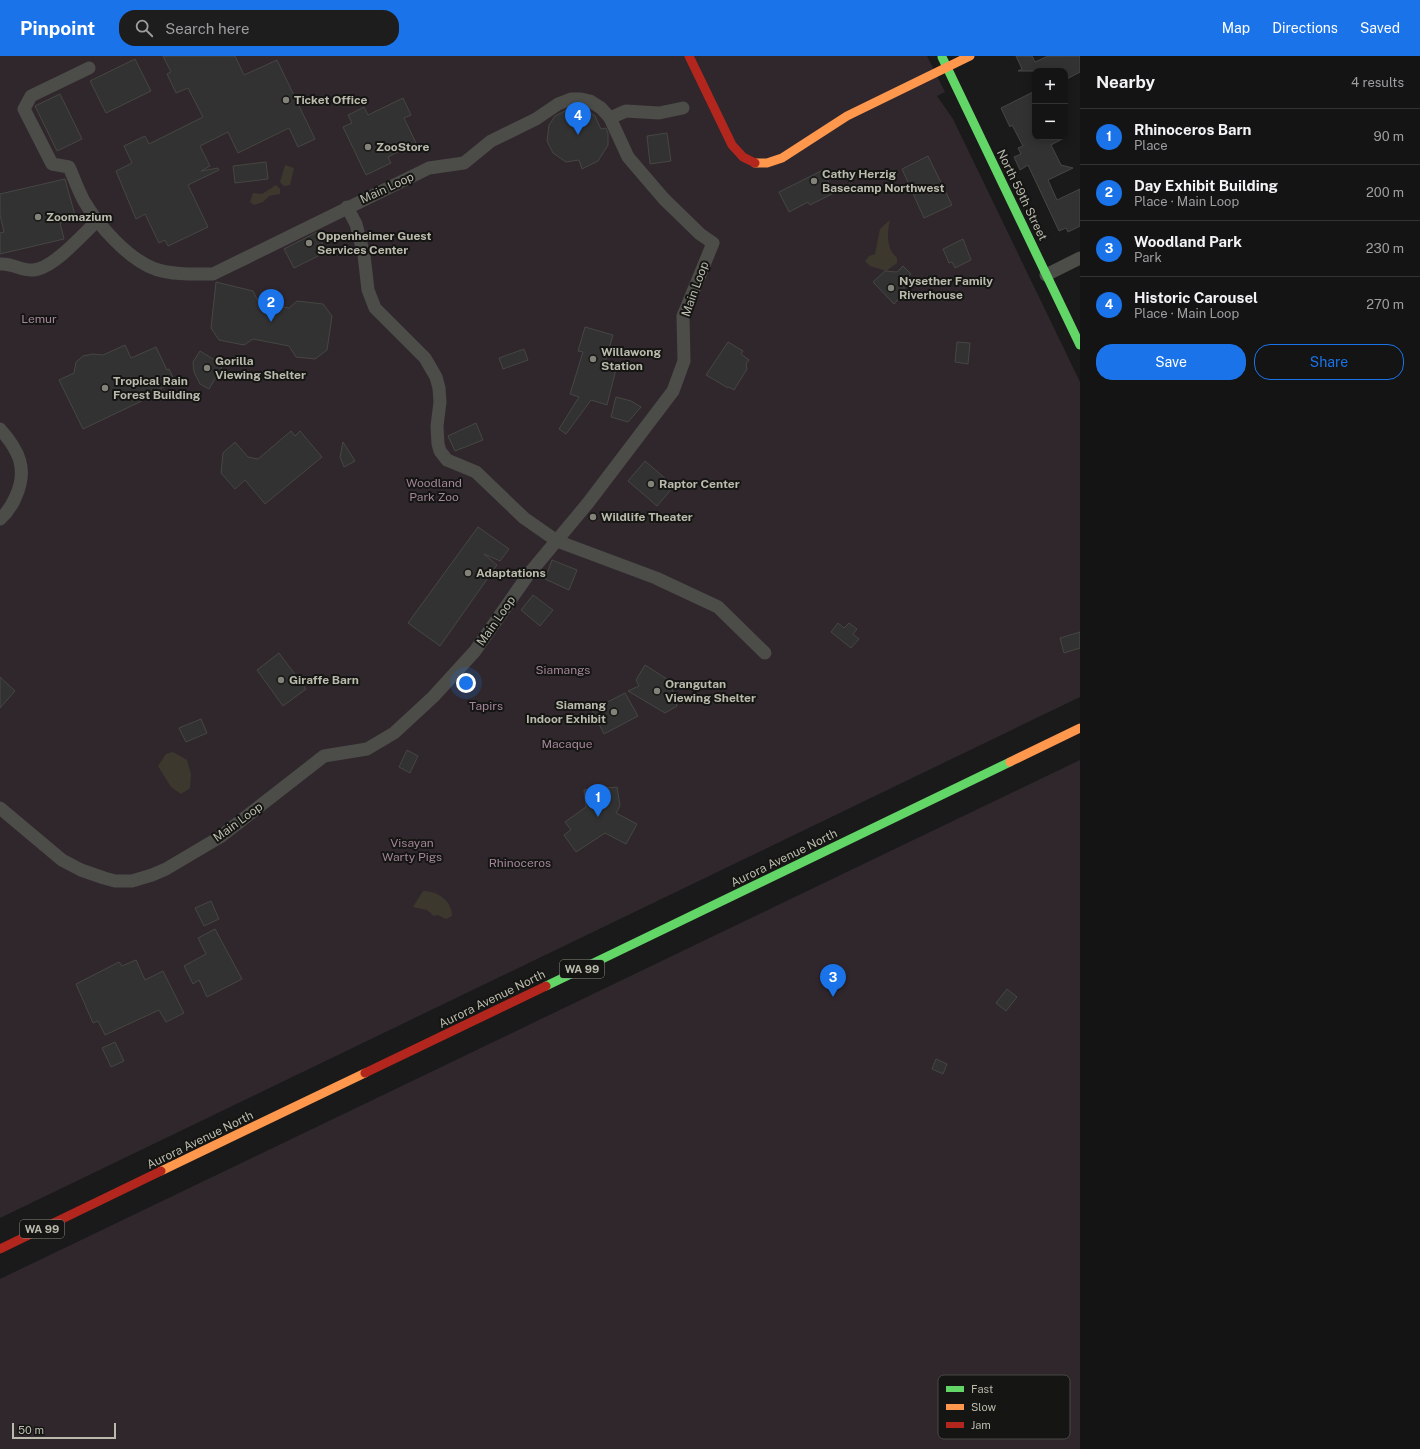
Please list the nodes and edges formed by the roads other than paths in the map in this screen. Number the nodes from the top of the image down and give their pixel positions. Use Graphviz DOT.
graph roads {
  1 [pos="689,56"];
  2 [pos="941,56"];
  3 [pos="970,56"];
  4 [pos="947,67"];
  5 [pos="89,68"];
  6 [pos="683,108"];
  7 [pos="610,118"];
  8 [pos="347,207"];
  9 [pos="98,220"];
  10 [pos="1080,258"];
  11 [pos="0,264"];
  12 [pos="1046,275"];
  13 [pos="1080,345"];
  14 [pos="0,429"];
  15 [pos="0,519"];
  16 [pos="557,541"];
  17 [pos="765,653"];
  18 [pos="1080,728"];
  19 [pos="0,808"];
  20 [pos="0,1249"];
  1 -- 4 [label="main road"];
  2 -- 4 [label="main road, North 59th Street"];
  3 -- 4 [label="main road"];
  4 -- 12 [label="main road, North 59th Street"];
  5 -- 9 [label="street, Main Loop"];
  6 -- 7 [label="street"];
  7 -- 8 [label="street, Main Loop"];
  7 -- 16 [label="street, Main Loop"];
  8 -- 9 [label="street, Main Loop"];
  8 -- 16 [label="street"];
  9 -- 11 [label="street"];
  10 -- 12 [label="street"];
  12 -- 13 [label="main road, North 59th Street"];
  14 -- 15 [label="street"];
  16 -- 17 [label="street"];
  16 -- 19 [label="street, Main Loop"];
  18 -- 20 [label="main road, Aurora Avenue North / WA 99"];
}
